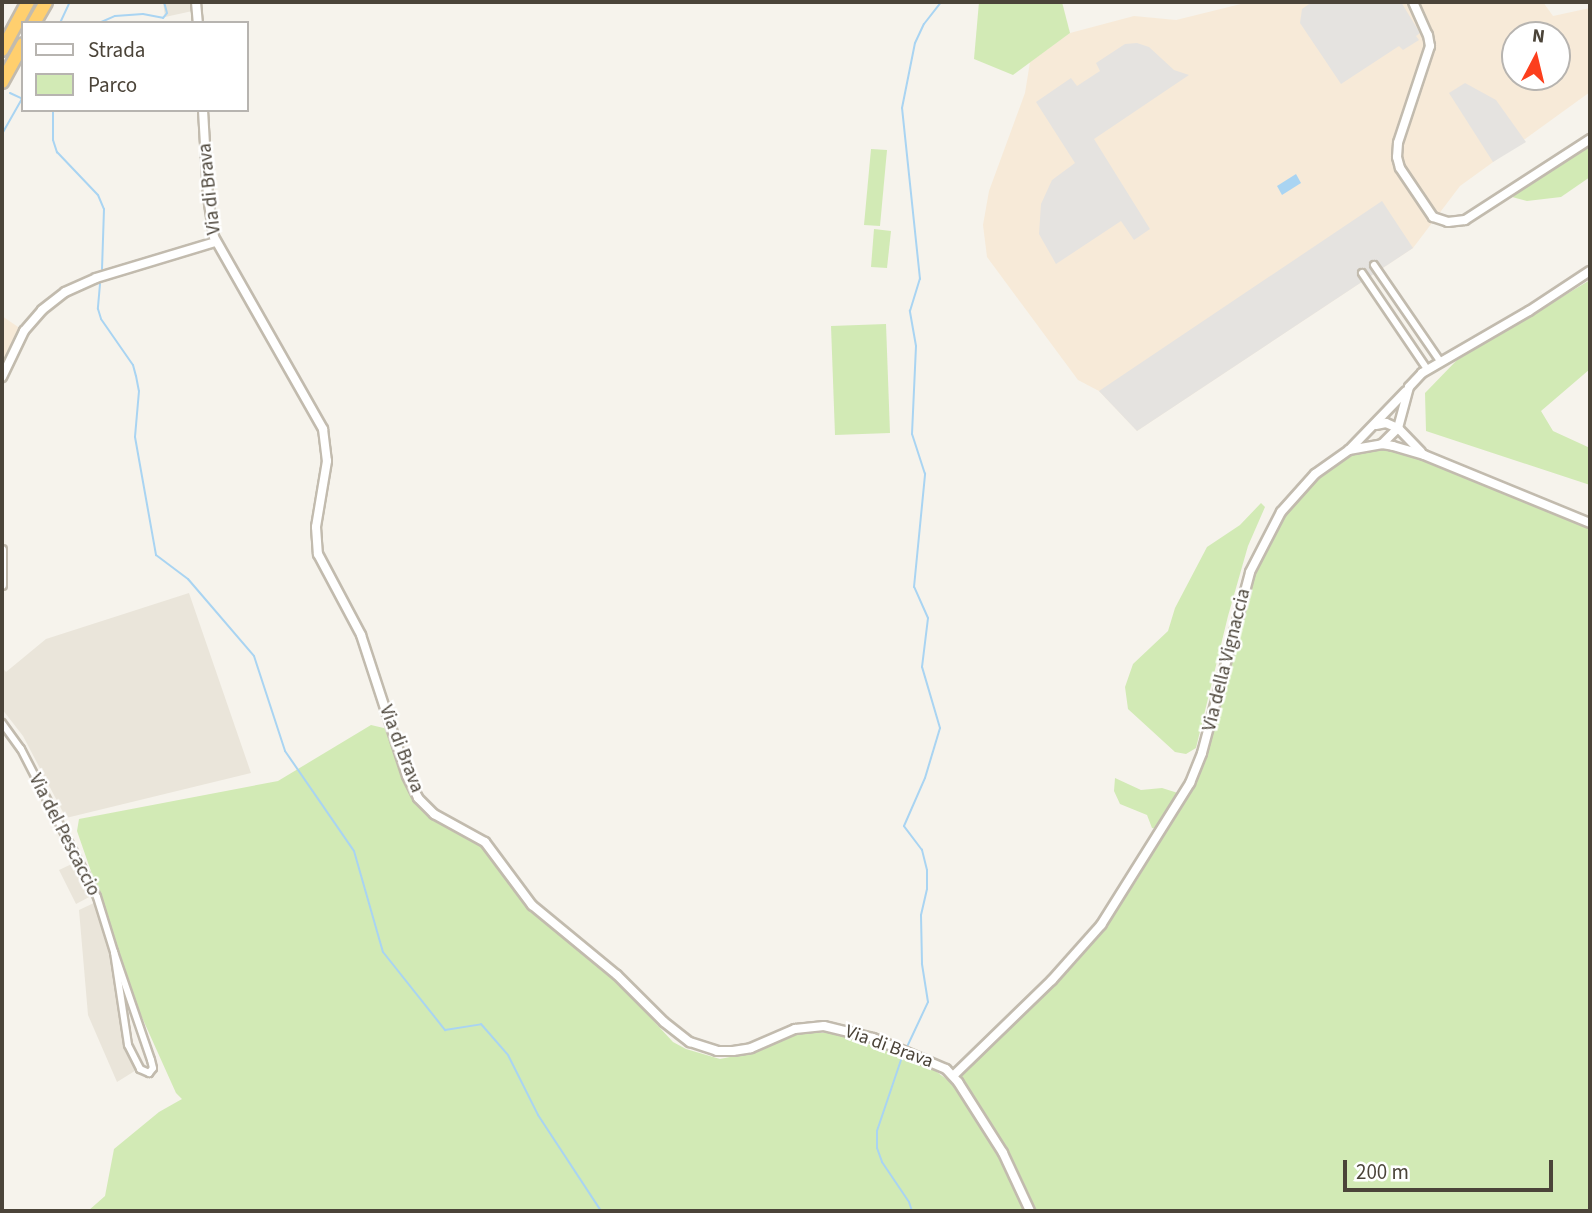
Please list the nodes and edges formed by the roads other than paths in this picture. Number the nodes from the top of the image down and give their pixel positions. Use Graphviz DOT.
graph roads {
  1 [pos="28,2"];
  2 [pos="46,2"];
  3 [pos="196,2"];
  4 [pos="1413,2"];
  5 [pos="35,21"];
  6 [pos="198,21"];
  7 [pos="21,48"];
  8 [pos="2,50"];
  9 [pos="2,82"];
  10 [pos="203,112"];
  11 [pos="1590,139"];
  12 [pos="215,242"];
  13 [pos="1374,265"];
  14 [pos="1590,271"];
  15 [pos="1362,273"];
  16 [pos="1440,361"];
  17 [pos="1427,369"];
  18 [pos="2,377"];
  19 [pos="1409,387"];
  20 [pos="1376,425"];
  21 [pos="1398,428"];
  22 [pos="1382,444"];
  23 [pos="1349,450"];
  24 [pos="1424,454"];
  25 [pos="1590,523"];
  26 [pos="2,550"];
  27 [pos="2,585"];
  28 [pos="2,723"];
  29 [pos="114,952"];
  30 [pos="953,1076"];
  31 [pos="1030,1211"];
  1 -- 8 [label="highway"];
  2 -- 5 [label="highway"];
  3 -- 6 [label="street"];
  4 -- 11 [label="street"];
  7 -- 9 [label="highway"];
  10 -- 12 [label="street, Via di Brava"];
  12 -- 18 [label="street"];
  12 -- 30 [label="street, Via di Brava"];
  13 -- 16 [label="street"];
  14 -- 16 [label="street"];
  15 -- 17 [label="street"];
  16 -- 17 [label="street"];
  17 -- 19 [label="street"];
  19 -- 20 [label="street"];
  19 -- 21 [label="street"];
  20 -- 21 [label="street"];
  20 -- 22 [label="street"];
  20 -- 23 [label="street"];
  21 -- 22 [label="street"];
  21 -- 24 [label="street"];
  22 -- 23 [label="street, Via della Vignaccia"];
  22 -- 24 [label="street, Via della Vignaccia"];
  23 -- 30 [label="street, Via della Vignaccia"];
  24 -- 25 [label="street, Via della Vignaccia"];
  26 -- 27 [label="street"];
  28 -- 29 [label="street, Via del Pescaccio"];
  29 -- 29 [label="street, Via del Pescaccio"];
  30 -- 31 [label="street, Via di Brava"];
}
